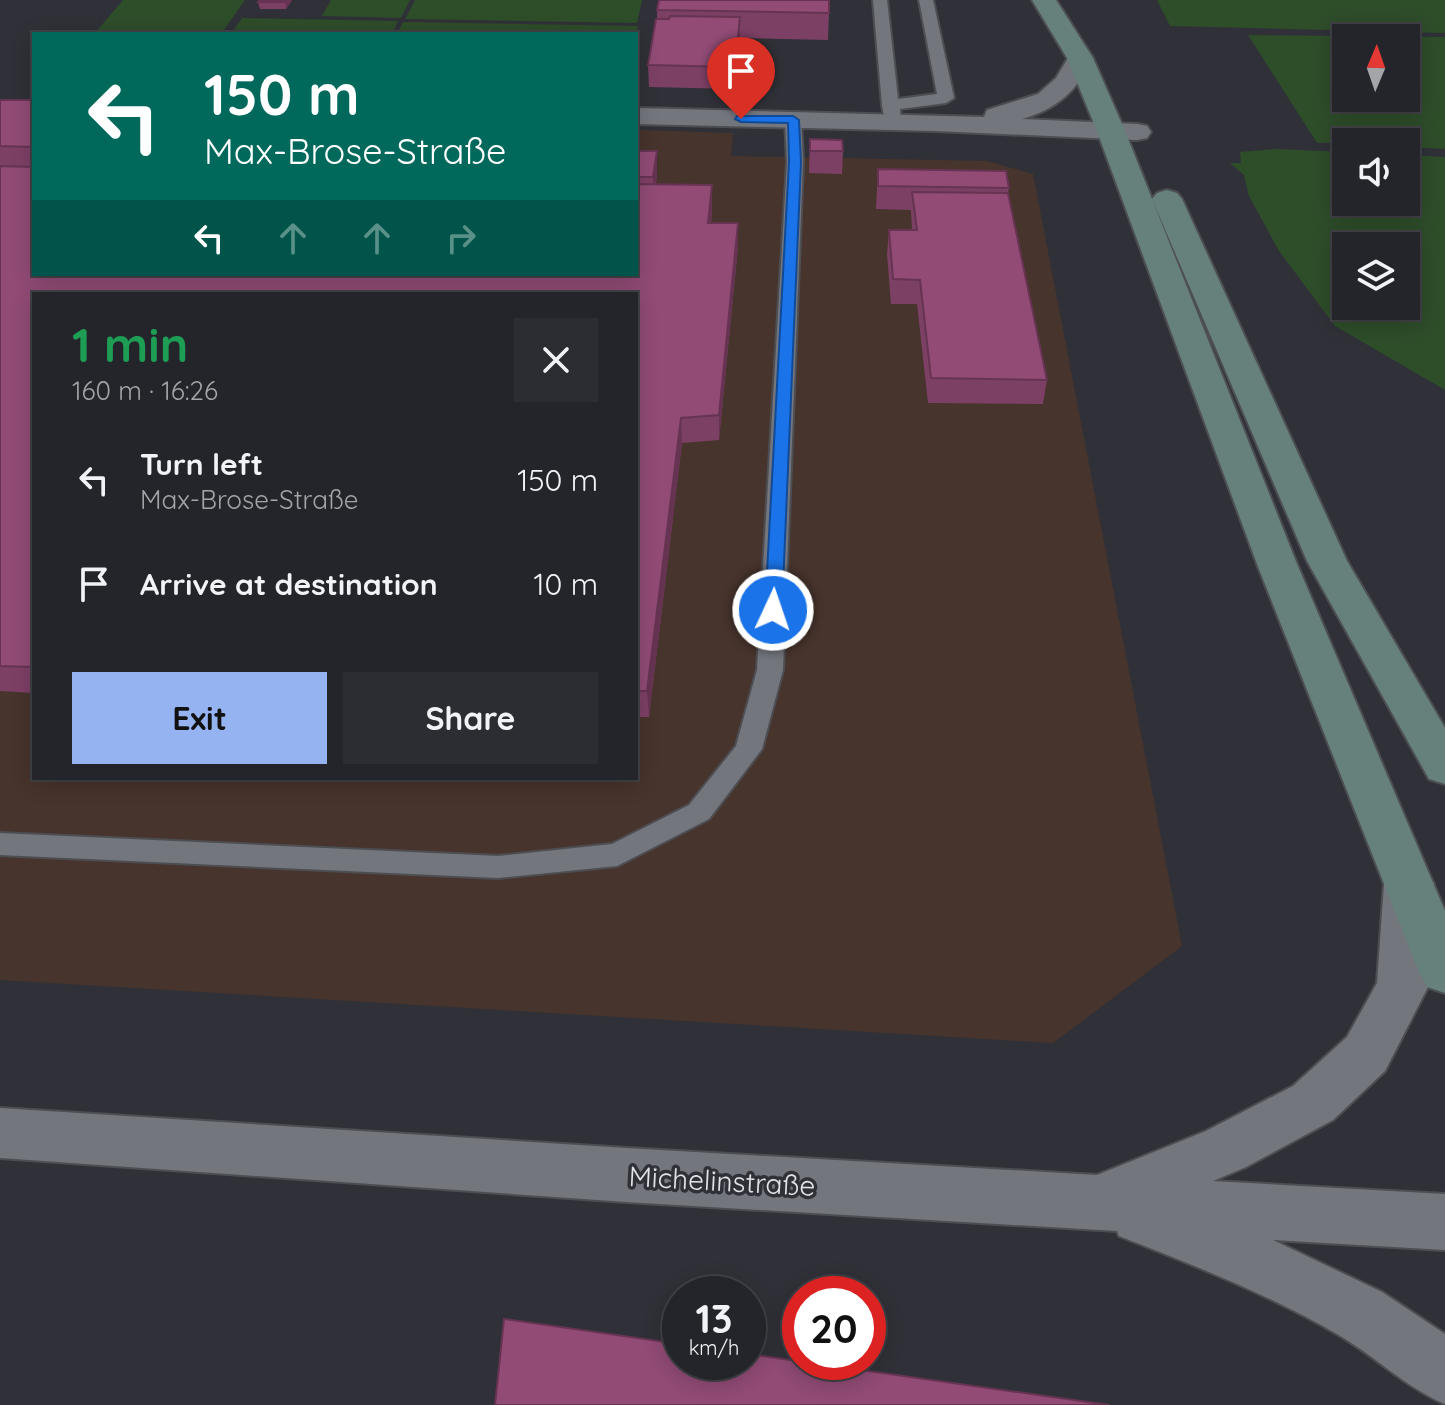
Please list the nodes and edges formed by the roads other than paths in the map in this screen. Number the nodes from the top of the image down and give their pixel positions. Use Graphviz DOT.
graph roads {
  1 [pos="880,0"];
  2 [pos="926,0"];
  3 [pos="1044,0"];
  4 [pos="1066,0"];
  5 [pos="1080,58"];
  6 [pos="891,113"];
  7 [pos="638,116"];
  8 [pos="793,120"];
  9 [pos="941,123"];
  10 [pos="1124,132"];
  11 [pos="1445,767"];
  12 [pos="0,844"];
  13 [pos="1409,884"];
  14 [pos="1445,972"];
  15 [pos="0,1133"];
  16 [pos="1101,1201"];
  17 [pos="1445,1222"];
  18 [pos="1445,1372"];
  1 -- 6 [label="lane"];
  2 -- 6 [label="lane"];
  3 -- 5 [label="main road"];
  4 -- 10 [label="main road"];
  5 -- 9 [label="street"];
  5 -- 10 [label="main road"];
  6 -- 8 [label="street"];
  6 -- 9 [label="street"];
  7 -- 8 [label="street"];
  8 -- 12 [label="lane"];
  9 -- 10 [label="street"];
  10 -- 11 [label="main road"];
  10 -- 13 [label="main road"];
  13 -- 14 [label="main road"];
  13 -- 16 [label="street"];
  15 -- 16 [label="street, Michelinstraße"];
  16 -- 17 [label="street, Michelinstraße"];
  16 -- 18 [label="street"];
}
